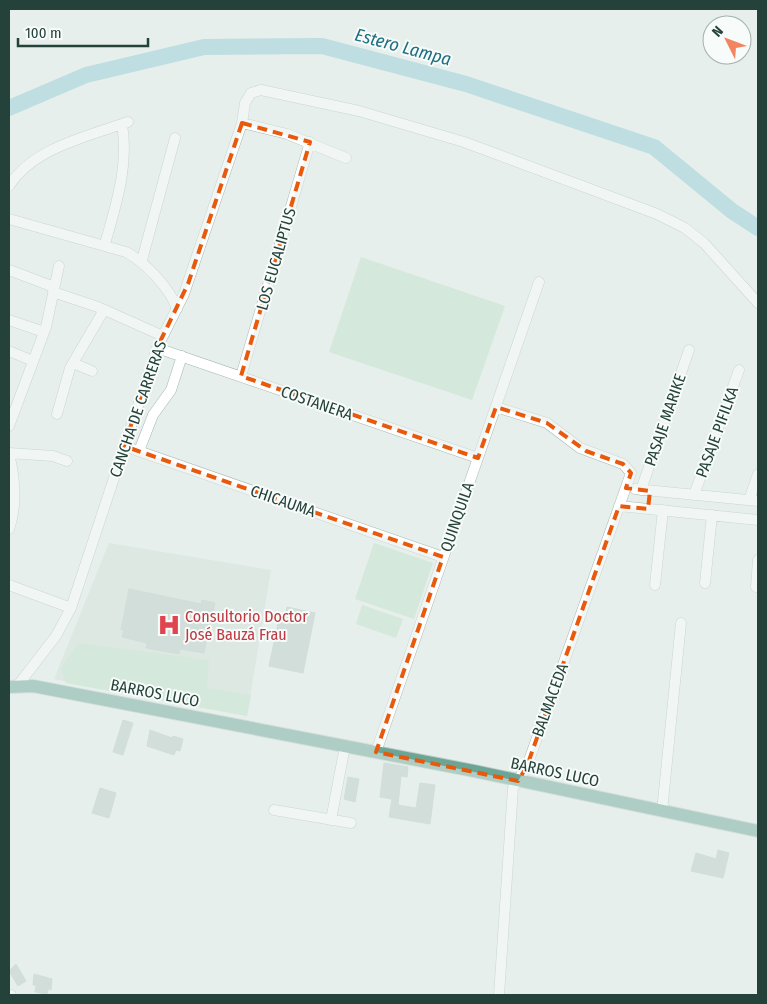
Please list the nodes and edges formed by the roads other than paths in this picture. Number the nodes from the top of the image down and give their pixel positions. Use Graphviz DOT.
graph roads {
  1 [pos="242,123"];
  2 [pos="175,138"];
  3 [pos="310,142"];
  4 [pos="346,158"];
  5 [pos="9,186"];
  6 [pos="9,219"];
  7 [pos="105,244"];
  8 [pos="142,260"];
  9 [pos="59,266"];
  10 [pos="9,270"];
  11 [pos="539,282"];
  12 [pos="54,289"];
  13 [pos="758,303"];
  14 [pos="177,309"];
  15 [pos="104,310"];
  16 [pos="9,320"];
  17 [pos="44,332"];
  18 [pos="163,336"];
  19 [pos="157,348"];
  20 [pos="689,350"];
  21 [pos="9,351"];
  22 [pos="182,356"];
  23 [pos="33,362"];
  24 [pos="73,363"];
  25 [pos="739,370"];
  26 [pos="92,371"];
  27 [pos="241,376"];
  28 [pos="496,406"];
  29 [pos="57,414"];
  30 [pos="9,426"];
  31 [pos="124,446"];
  32 [pos="139,451"];
  33 [pos="9,454"];
  34 [pos="478,458"];
  35 [pos="67,461"];
  36 [pos="10,470"];
  37 [pos="758,474"];
  38 [pos="626,488"];
  39 [pos="645,490"];
  40 [pos="694,495"];
  41 [pos="753,500"];
  42 [pos="619,506"];
  43 [pos="648,509"];
  44 [pos="663,510"];
  45 [pos="712,515"];
  46 [pos="758,520"];
  47 [pos="9,529"];
  48 [pos="443,557"];
  49 [pos="758,560"];
  50 [pos="705,583"];
  51 [pos="9,585"];
  52 [pos="655,585"];
  53 [pos="756,587"];
  54 [pos="71,608"];
  55 [pos="681,623"];
  56 [pos="13,686"];
  57 [pos="345,746"];
  58 [pos="376,752"];
  59 [pos="518,781"];
  60 [pos="274,810"];
  61 [pos="662,811"];
  62 [pos="331,820"];
  63 [pos="350,823"];
  64 [pos="758,832"];
  65 [pos="499,995"];
  1 -- 3 [label="street"];
  1 -- 13 [label="street, CANCHA DE CARRERAS"];
  1 -- 14 [label="street, CANCHA DE CARRERAS"];
  2 -- 8 [label="street"];
  3 -- 4 [label="street"];
  3 -- 27 [label="street, LOS EUCALIPTUS"];
  5 -- 7 [label="street"];
  6 -- 7 [label="street"];
  7 -- 8 [label="street"];
  8 -- 14 [label="street"];
  9 -- 12 [label="street"];
  10 -- 12 [label="street"];
  11 -- 28 [label="street, QUINQUILA"];
  12 -- 15 [label="street"];
  12 -- 17 [label="street"];
  14 -- 18 [label="street, CANCHA DE CARRERAS"];
  15 -- 18 [label="street"];
  15 -- 24 [label="street"];
  16 -- 17 [label="street"];
  17 -- 23 [label="street"];
  18 -- 19 [label="street, CANCHA DE CARRERAS"];
  19 -- 22 [label="street, COSTANERA"];
  19 -- 31 [label="street, CANCHA DE CARRERAS"];
  20 -- 39 [label="street, PASAJE MARIKE"];
  21 -- 23 [label="street"];
  22 -- 27 [label="street, COSTANERA"];
  22 -- 32 [label="street"];
  23 -- 30 [label="street"];
  24 -- 26 [label="street"];
  24 -- 29 [label="street"];
  25 -- 40 [label="street, PASAJE PIFILKA"];
  27 -- 34 [label="street, COSTANERA"];
  28 -- 34 [label="street, QUINQUILA"];
  28 -- 38 [label="street, BALMACEDA"];
  31 -- 32 [label="street, CHICAUMA"];
  31 -- 54 [label="street, CANCHA DE CARRERAS"];
  32 -- 48 [label="street, CHICAUMA"];
  33 -- 35 [label="street"];
  33 -- 36 [label="street"];
  34 -- 48 [label="street, QUINQUILA"];
  36 -- 47 [label="street"];
  37 -- 41 [label="street"];
  38 -- 39 [label="street"];
  38 -- 42 [label="street, BALMACEDA"];
  39 -- 40 [label="street"];
  39 -- 43 [label="street, PASAJE MARIKE"];
  40 -- 41 [label="street"];
  42 -- 43 [label="street"];
  42 -- 59 [label="street, BALMACEDA"];
  43 -- 44 [label="street"];
  44 -- 45 [label="street"];
  44 -- 52 [label="street"];
  45 -- 46 [label="street"];
  45 -- 50 [label="street"];
  48 -- 58 [label="street, QUINQUILA"];
  49 -- 53 [label="street"];
  51 -- 54 [label="street"];
  54 -- 56 [label="street, CANCHA DE CARRERAS"];
  55 -- 61 [label="street"];
  56 -- 57 [label="main road, BARROS LUCO"];
  57 -- 58 [label="main road, BARROS LUCO"];
  57 -- 62 [label="street"];
  58 -- 59 [label="main road, BARROS LUCO"];
  59 -- 61 [label="main road, BARROS LUCO"];
  59 -- 65 [label="street, BALMACEDA"];
  60 -- 62 [label="street"];
  61 -- 64 [label="main road, BARROS LUCO"];
  62 -- 63 [label="street"];
}
